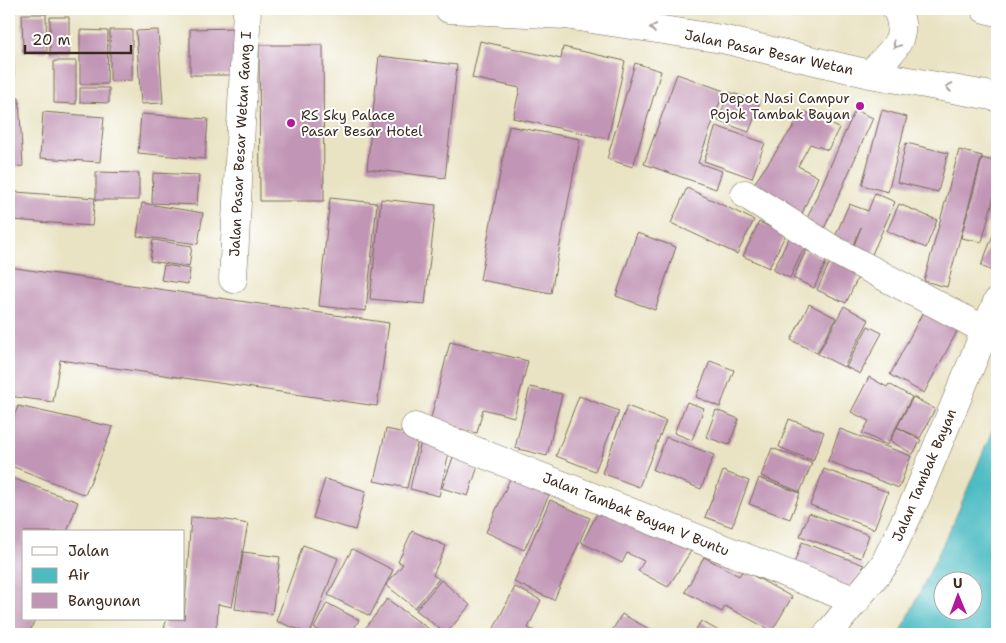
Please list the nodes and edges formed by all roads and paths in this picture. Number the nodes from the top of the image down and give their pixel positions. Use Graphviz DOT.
graph roads {
  1 [pos="247,9"];
  2 [pos="449,9"];
  3 [pos="896,9"];
  4 [pos="985,9"];
  5 [pos="997,12"];
  6 [pos="870,74"];
  7 [pos="997,97"];
  8 [pos="746,194"];
  9 [pos="233,279"];
  10 [pos="997,302"];
  11 [pos="985,330"];
  12 [pos="415,427"];
  13 [pos="856,601"];
  14 [pos="828,634"];
  1 -- 9 [label="street, Jalan Pasar Besar Wetan Gang I"];
  6 -- 2 [label="street, Jalan Pasar Besar Wetan, one-way"];
  3 -- 6 [label="street, one-way"];
  4 -- 5 [label="street"];
  7 -- 6 [label="street, Jalan Pasar Besar Wetan, one-way"];
  8 -- 11 [label="street"];
  10 -- 11 [label="street, Jalan Tambak Bayan"];
  11 -- 13 [label="street, Jalan Tambak Bayan"];
  12 -- 13 [label="street, Jalan Tambak Bayan V Buntu"];
  13 -- 14 [label="street, Jalan Tambak Bayan"];
}
